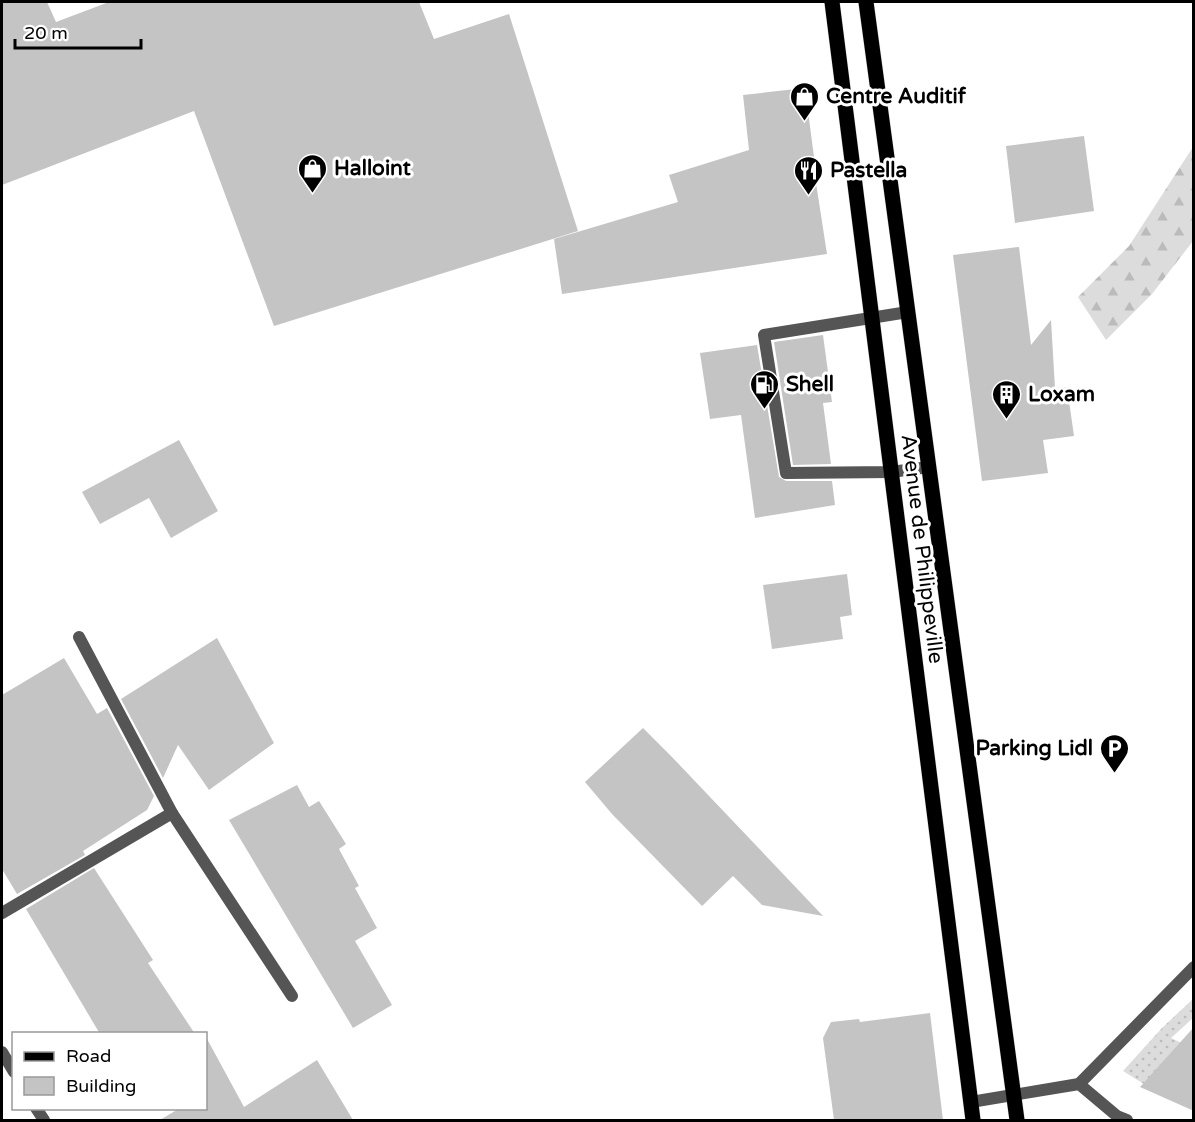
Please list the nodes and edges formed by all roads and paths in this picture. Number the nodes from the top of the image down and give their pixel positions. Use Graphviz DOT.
graph roads {
  1 [pos="832,2"];
  2 [pos="866,2"];
  3 [pos="908,312"];
  4 [pos="872,317"];
  5 [pos="929,467"];
  6 [pos="891,472"];
  7 [pos="79,637"];
  8 [pos="172,813"];
  9 [pos="2,913"];
  10 [pos="1194,967"];
  11 [pos="292,996"];
  12 [pos="2,1052"];
  13 [pos="12,1069"];
  14 [pos="1079,1084"];
  15 [pos="1013,1095"];
  16 [pos="971,1102"];
  17 [pos="973,1120"];
  18 [pos="1017,1120"];
  19 [pos="1127,1120"];
  1 -- 4 [label="main road, Avenue de Philippeville"];
  2 -- 3 [label="main road, Avenue de Philippeville"];
  3 -- 4 [label="street"];
  3 -- 5 [label="main road, Avenue de Philippeville"];
  4 -- 6 [label="main road, Avenue de Philippeville"];
  4 -- 6 [label="street"];
  5 -- 6 [label="street"];
  5 -- 15 [label="main road, Avenue de Philippeville"];
  6 -- 16 [label="main road, Avenue de Philippeville"];
  7 -- 8 [label="street"];
  8 -- 9 [label="street"];
  8 -- 11 [label="street"];
  10 -- 14 [label="street"];
  12 -- 13 [label="street"];
  14 -- 15 [label="street"];
  14 -- 19 [label="street"];
  15 -- 16 [label="street"];
  15 -- 18 [label="main road, Avenue de Philippeville"];
  16 -- 17 [label="main road, Avenue de Philippeville"];
}
